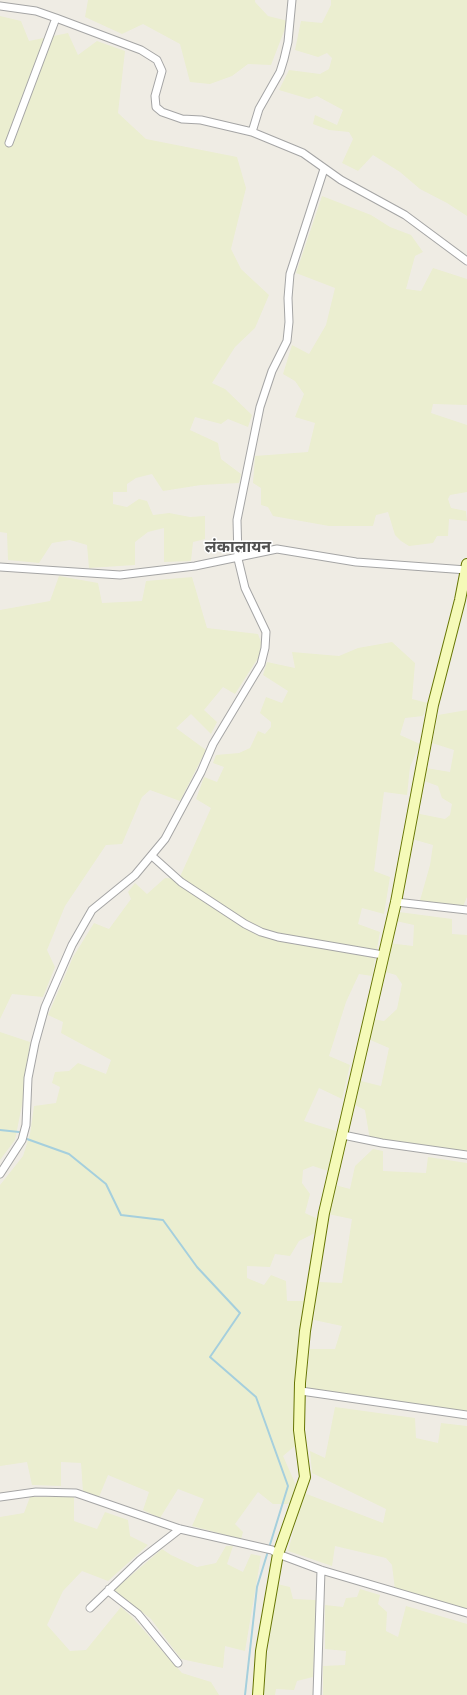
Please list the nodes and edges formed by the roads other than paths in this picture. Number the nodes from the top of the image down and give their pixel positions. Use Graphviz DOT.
graph roads {
  1 [pos="292,0"];
  2 [pos="0,6"];
  3 [pos="56,18"];
  4 [pos="252,132"];
  5 [pos="9,143"];
  6 [pos="324,169"];
  7 [pos="467,260"];
  8 [pos="238,559"];
  9 [pos="0,567"];
  10 [pos="467,568"];
  11 [pos="152,856"];
  12 [pos="396,902"];
  13 [pos="467,910"];
  14 [pos="383,955"];
  15 [pos="343,1135"];
  16 [pos="467,1155"];
  17 [pos="0,1174"];
  18 [pos="301,1391"];
  19 [pos="467,1415"];
  20 [pos="0,1497"];
  21 [pos="180,1529"];
  22 [pos="278,1554"];
  23 [pos="321,1570"];
  24 [pos="109,1589"];
  25 [pos="90,1608"];
  26 [pos="467,1613"];
  27 [pos="178,1663"];
  28 [pos="258,1695"];
  29 [pos="317,1695"];
  1 -- 4 [label="street"];
  2 -- 3 [label="street"];
  3 -- 4 [label="street"];
  3 -- 5 [label="street"];
  4 -- 6 [label="street"];
  6 -- 7 [label="street"];
  6 -- 8 [label="street"];
  8 -- 9 [label="street"];
  8 -- 10 [label="street"];
  8 -- 11 [label="street"];
  10 -- 12 [label="street"];
  11 -- 14 [label="street"];
  11 -- 17 [label="street"];
  12 -- 13 [label="street"];
  12 -- 14 [label="street"];
  14 -- 15 [label="street"];
  15 -- 16 [label="street"];
  15 -- 18 [label="street"];
  18 -- 19 [label="street"];
  18 -- 22 [label="street"];
  20 -- 21 [label="street"];
  21 -- 22 [label="street"];
  21 -- 24 [label="street"];
  22 -- 23 [label="street"];
  22 -- 28 [label="street"];
  23 -- 26 [label="street"];
  23 -- 29 [label="street"];
  24 -- 25 [label="street"];
  24 -- 27 [label="street"];
}
